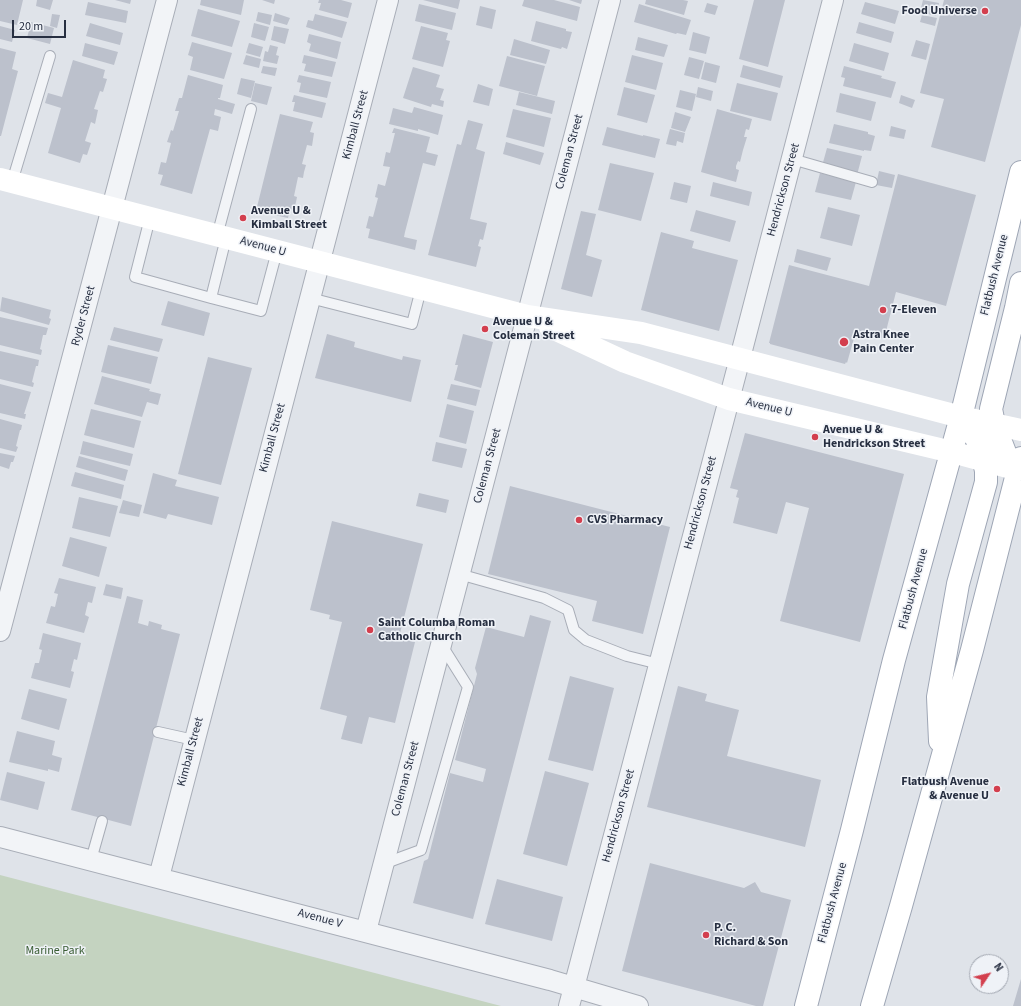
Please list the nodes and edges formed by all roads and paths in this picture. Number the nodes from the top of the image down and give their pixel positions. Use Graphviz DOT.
graph roads {
  1 [pos="166,0"];
  2 [pos="388,0"];
  3 [pos="610,0"];
  4 [pos="833,0"];
  5 [pos="50,56"];
  6 [pos="251,109"];
  7 [pos="792,159"];
  8 [pos="1021,172"];
  9 [pos="6,181"];
  10 [pos="872,182"];
  11 [pos="112,208"];
  12 [pos="150,218"];
  13 [pos="222,237"];
  14 [pos="276,251"];
  15 [pos="319,262"];
  16 [pos="1021,284"];
  17 [pos="420,289"];
  18 [pos="211,298"];
  19 [pos="310,298"];
  20 [pos="527,316"];
  21 [pos="740,358"];
  22 [pos="729,399"];
  23 [pos="961,417"];
  24 [pos="994,424"];
  25 [pos="1021,430"];
  26 [pos="952,452"];
  27 [pos="985,461"];
  28 [pos="1020,466"];
  29 [pos="459,574"];
  30 [pos="0,631"];
  31 [pos="441,644"];
  32 [pos="659,664"];
  33 [pos="158,732"];
  34 [pos="194,740"];
  35 [pos="941,759"];
  36 [pos="102,821"];
  37 [pos="0,837"];
  38 [pos="91,860"];
  39 [pos="383,864"];
  40 [pos="159,877"];
  41 [pos="366,931"];
  42 [pos="574,986"];
  43 [pos="569,1006"];
  44 [pos="638,1006"];
  45 [pos="806,1006"];
  46 [pos="872,1006"];
  1 -- 11 [label="street, Ryder Street"];
  2 -- 15 [label="street, Kimball Street"];
  3 -- 20 [label="street, Coleman Street"];
  4 -- 7 [label="street, Hendrickson Street"];
  5 -- 9 [label="lane"];
  6 -- 13 [label="lane"];
  7 -- 10 [label="lane"];
  7 -- 21 [label="street, Hendrickson Street"];
  8 -- 23 [label="main road, Flatbush Avenue"];
  9 -- 11 [label="main road, Avenue U"];
  11 -- 12 [label="main road, Avenue U"];
  11 -- 30 [label="street, Ryder Street"];
  12 -- 13 [label="main road, Avenue U"];
  12 -- 18 [label="lane"];
  13 -- 14 [label="main road, Avenue U"];
  13 -- 18 [label="lane"];
  14 -- 15 [label="main road, Avenue U"];
  14 -- 18 [label="lane"];
  15 -- 17 [label="main road, Avenue U"];
  15 -- 19 [label="street, Kimball Street"];
  16 -- 24 [label="main road"];
  17 -- 19 [label="lane"];
  17 -- 20 [label="main road, Avenue U"];
  19 -- 34 [label="street, Kimball Street"];
  20 -- 21 [label="main road, Avenue U"];
  20 -- 22 [label="main road, Avenue U"];
  20 -- 29 [label="street, Coleman Street"];
  21 -- 22 [label="street, Hendrickson Street"];
  21 -- 23 [label="main road, Avenue U"];
  22 -- 26 [label="main road, Avenue U"];
  22 -- 32 [label="street, Hendrickson Street"];
  23 -- 24 [label="main road, Avenue U"];
  23 -- 26 [label="main road, Flatbush Avenue"];
  23 -- 27 [label="main road"];
  24 -- 25 [label="main road, Avenue U"];
  24 -- 28 [label="main road"];
  26 -- 27 [label="main road, Avenue U"];
  26 -- 45 [label="main road, Flatbush Avenue"];
  27 -- 28 [label="main road, Avenue U"];
  27 -- 35 [label="main road"];
  28 -- 35 [label="main road"];
  29 -- 31 [label="street, Coleman Street"];
  29 -- 32 [label="lane"];
  31 -- 39 [label="street, Coleman Street"];
  31 -- 39 [label="lane"];
  32 -- 42 [label="street, Hendrickson Street"];
  33 -- 34 [label="lane"];
  34 -- 40 [label="street, Kimball Street"];
  35 -- 46 [label="main road"];
  36 -- 38 [label="lane"];
  37 -- 38 [label="street, Avenue V"];
  38 -- 40 [label="street, Avenue V"];
  39 -- 41 [label="street, Coleman Street"];
  40 -- 41 [label="street, Avenue V"];
  41 -- 42 [label="street, Avenue V"];
  42 -- 43 [label="street, Hendrickson Street"];
  42 -- 44 [label="street, Avenue V"];
}
